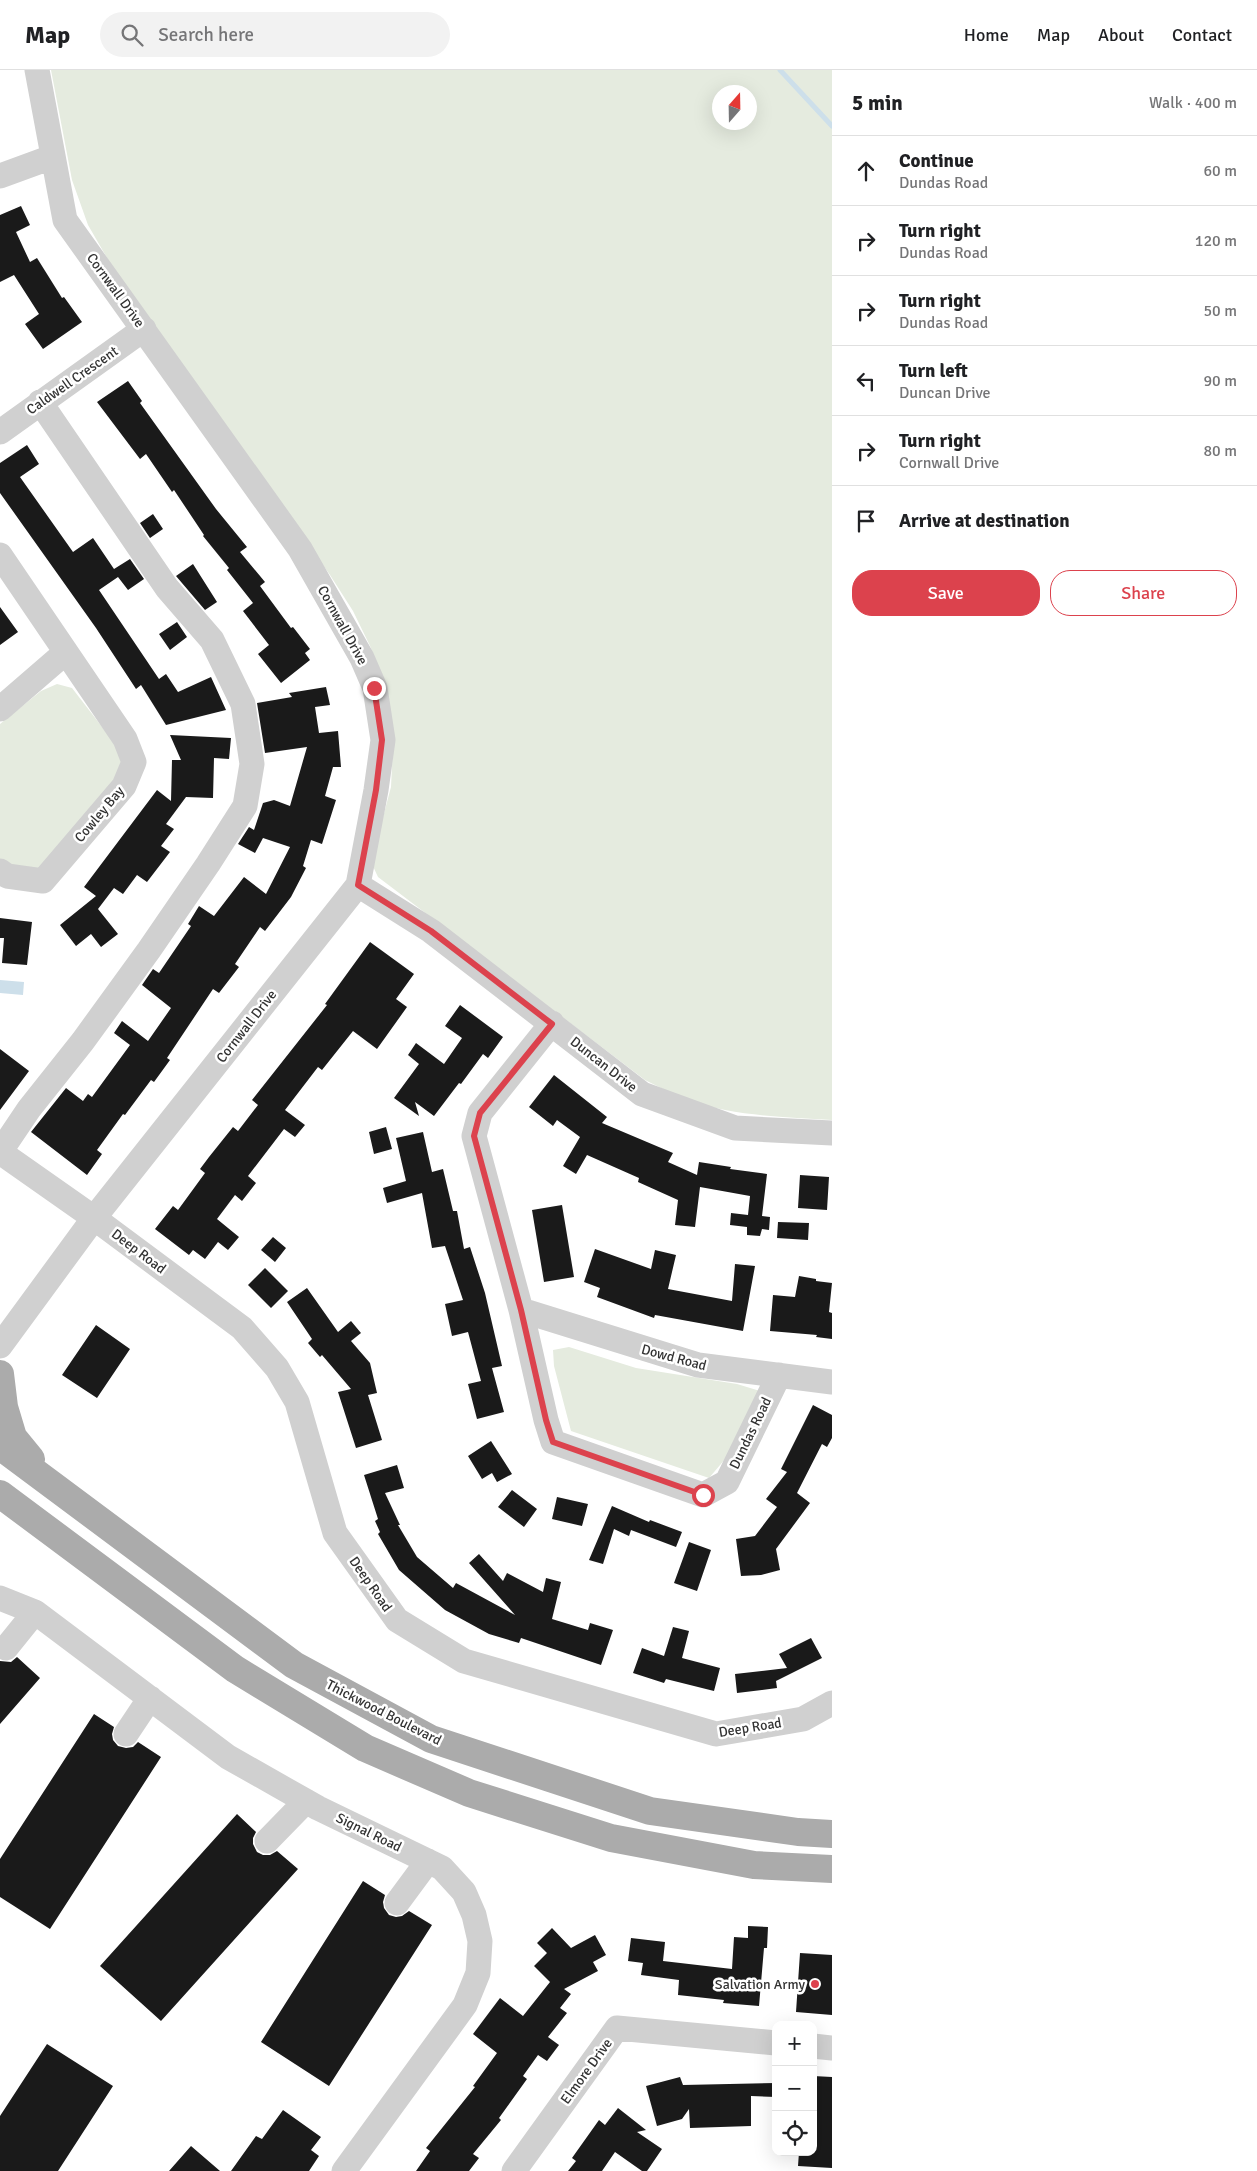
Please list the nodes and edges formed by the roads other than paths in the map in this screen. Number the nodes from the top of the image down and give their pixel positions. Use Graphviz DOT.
graph roads {
  1 [pos="37,70"];
  2 [pos="52,157"];
  3 [pos="0,176"];
  4 [pos="144,329"];
  5 [pos="40,402"];
  6 [pos="0,432"];
  7 [pos="0,555"];
  8 [pos="66,652"];
  9 [pos="0,709"];
  10 [pos="0,871"];
  11 [pos="358,885"];
  12 [pos="552,1024"];
  13 [pos="832,1133"];
  14 [pos="0,1152"];
  15 [pos="94,1218"];
  16 [pos="521,1310"];
  17 [pos="0,1346"];
  18 [pos="0,1374"];
  19 [pos="779,1375"];
  20 [pos="832,1382"];
  21 [pos="0,1446"];
  22 [pos="51,1483"];
  23 [pos="0,1494"];
  24 [pos="0,1598"];
  25 [pos="35,1612"];
  26 [pos="6,1648"];
  27 [pos="150,1698"];
  28 [pos="832,1703"];
  29 [pos="126,1734"];
  30 [pos="306,1801"];
  31 [pos="832,1834"];
  32 [pos="267,1841"];
  33 [pos="428,1861"];
  34 [pos="832,1869"];
  35 [pos="396,1903"];
  36 [pos="772,2042"];
  37 [pos="817,2046"];
  38 [pos="832,2048"];
  39 [pos="344,2171"];
  40 [pos="514,2171"];
  1 -- 2 [label="street, Cornwall Drive"];
  2 -- 3 [label="street"];
  2 -- 4 [label="street, Cornwall Drive"];
  4 -- 5 [label="street, Caldwell Crescent"];
  4 -- 11 [label="street, Cornwall Drive"];
  5 -- 6 [label="street, Caldwell Crescent"];
  5 -- 14 [label="street"];
  7 -- 8 [label="street, Cowley Bay"];
  8 -- 9 [label="street"];
  8 -- 10 [label="street, Cowley Bay"];
  11 -- 12 [label="street, Duncan Drive"];
  11 -- 15 [label="street, Cornwall Drive"];
  12 -- 13 [label="street, Duncan Drive"];
  12 -- 16 [label="street, Dundas Road"];
  14 -- 15 [label="street"];
  15 -- 17 [label="street, Cornwall Drive"];
  15 -- 28 [label="street, Deep Road"];
  16 -- 19 [label="street, Dowd Road"];
  16 -- 19 [label="street, Dundas Road"];
  18 -- 22 [label="main road"];
  19 -- 20 [label="street, Dowd Road"];
  21 -- 22 [label="main road, Thickwood Boulevard"];
  22 -- 31 [label="main road, Thickwood Boulevard"];
  23 -- 34 [label="main road"];
  24 -- 25 [label="street, Signal Road"];
  25 -- 26 [label="street"];
  25 -- 27 [label="street, Signal Road"];
  27 -- 29 [label="street"];
  27 -- 30 [label="street, Signal Road"];
  30 -- 32 [label="street"];
  30 -- 33 [label="street, Signal Road"];
  33 -- 35 [label="street"];
  33 -- 39 [label="street, Signal Road"];
  36 -- 40 [label="street, Elmore Drive"];
  37 -- 38 [label="street"];
}
